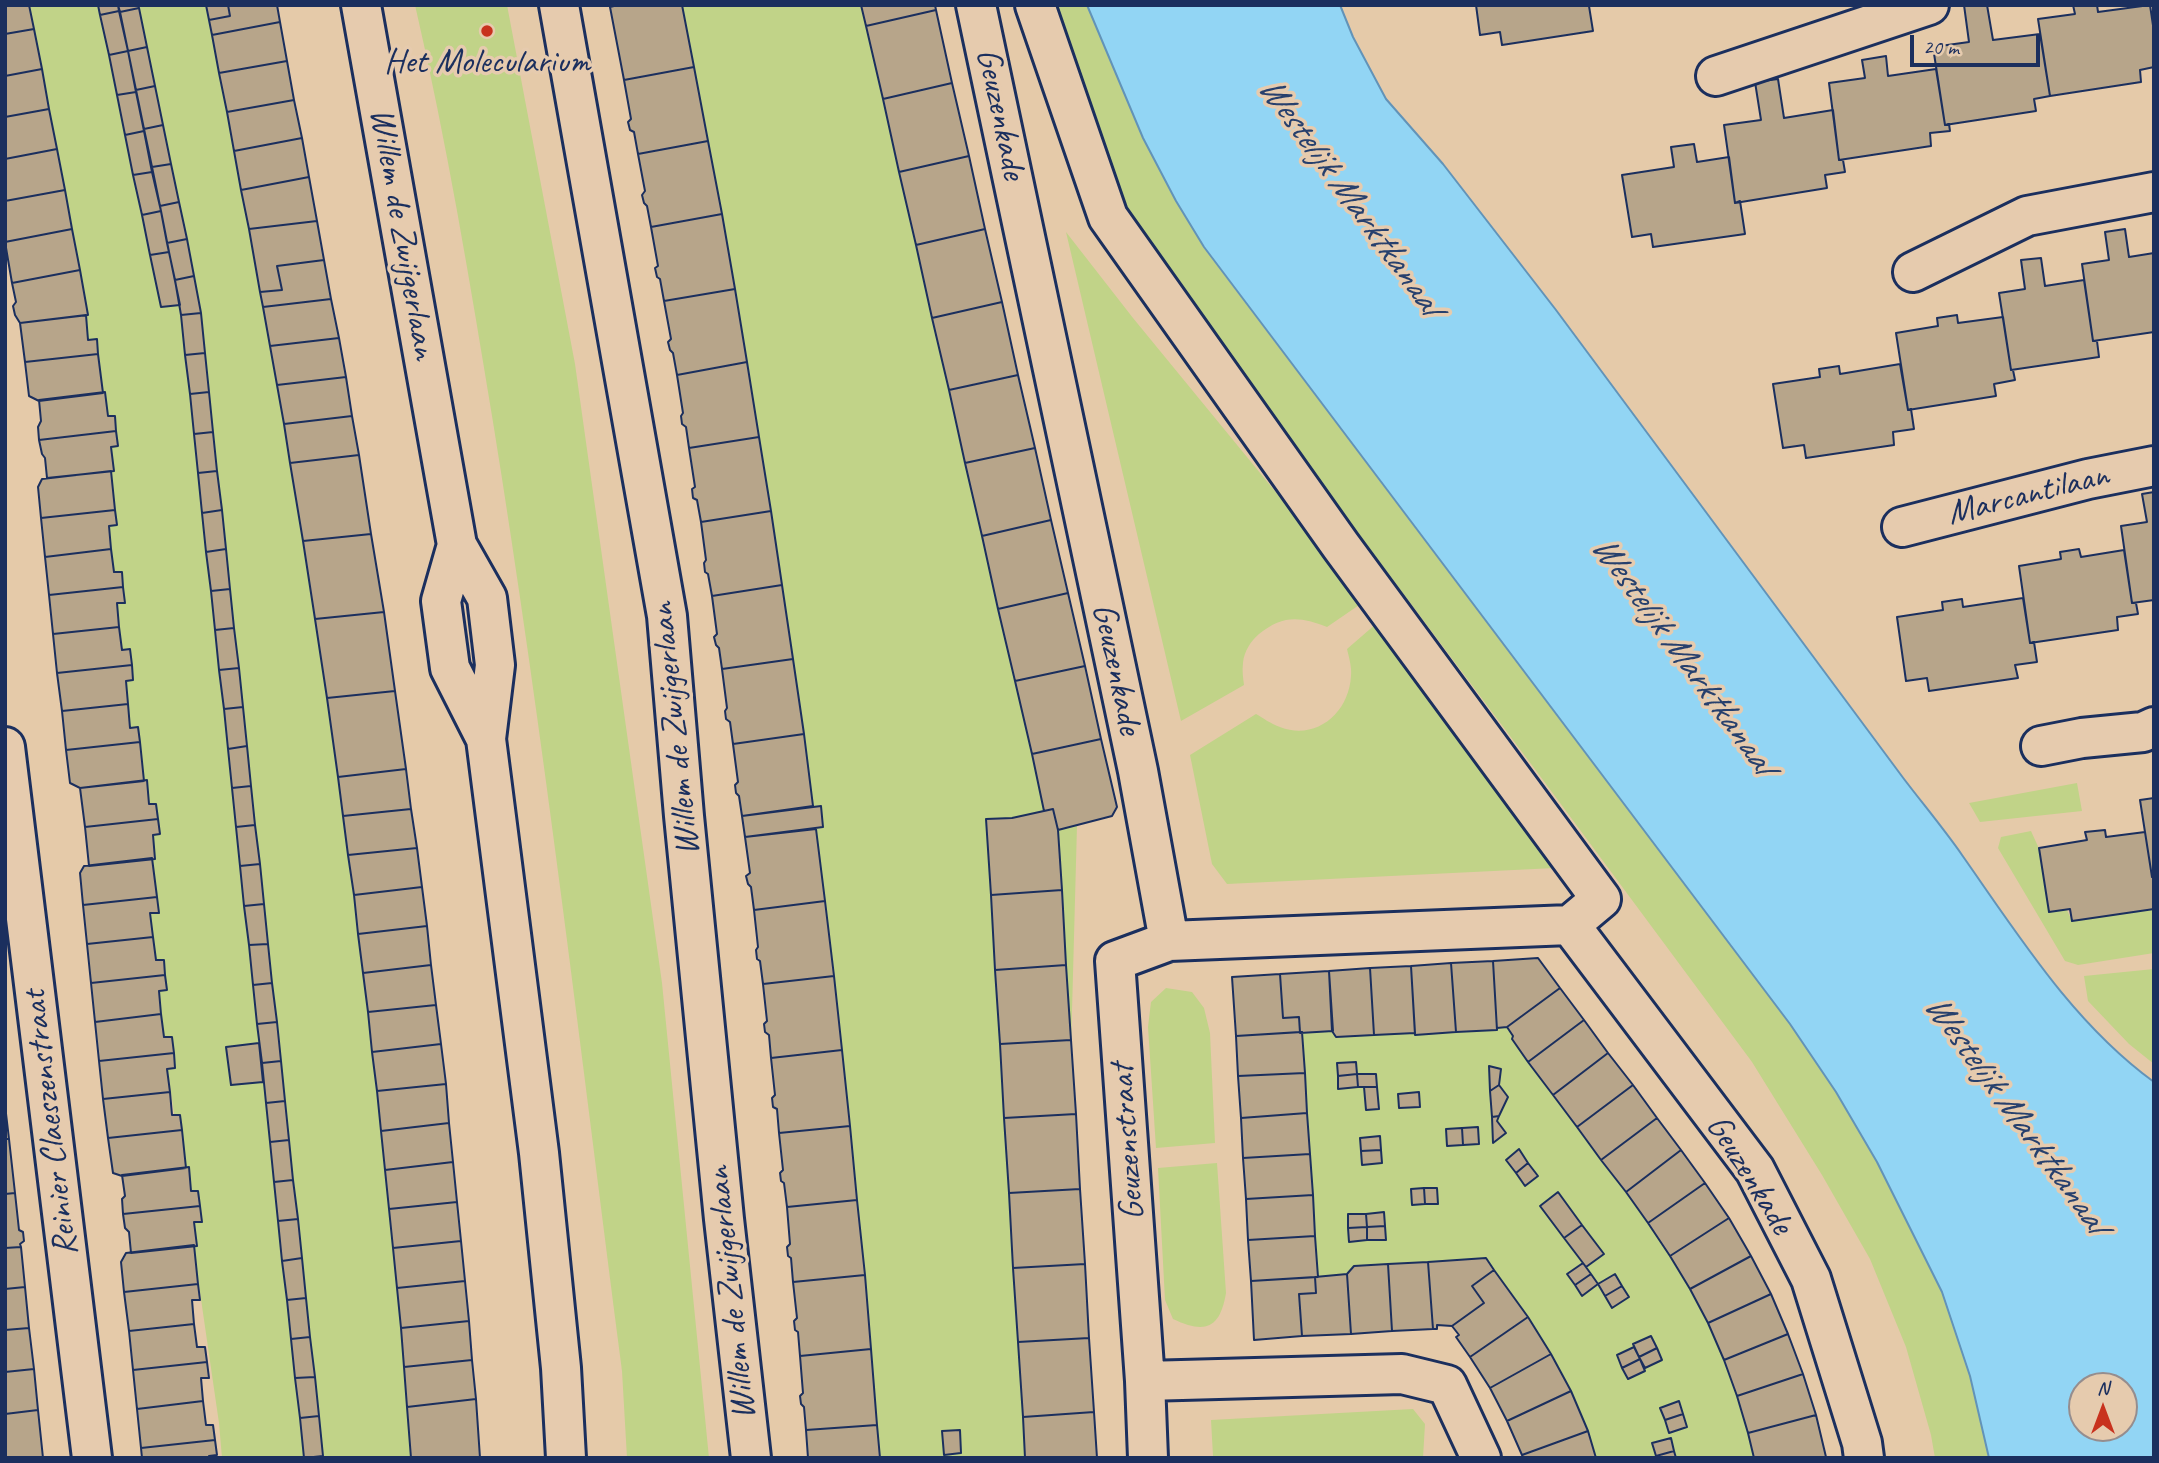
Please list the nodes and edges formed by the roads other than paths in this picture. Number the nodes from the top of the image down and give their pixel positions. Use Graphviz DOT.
graph roads {
  1 [pos="361,5"];
  2 [pos="559,5"];
  3 [pos="976,5"];
  4 [pos="1035,5"];
  5 [pos="1929,5"];
  6 [pos="1716,76"];
  7 [pos="2154,192"];
  8 [pos="1913,272"];
  9 [pos="2154,466"];
  10 [pos="1902,527"];
  11 [pos="2154,727"];
  12 [pos="2041,746"];
  13 [pos="5,747"];
  14 [pos="1570,925"];
  15 [pos="1169,942"];
  16 [pos="1145,1381"];
  17 [pos="92,1458"];
  18 [pos="566,1458"];
  19 [pos="751,1458"];
  20 [pos="1148,1458"];
  21 [pos="1481,1458"];
  22 [pos="1864,1458"];
  1 -- 18 [label="street, Willem de Zwijgerlaan"];
  2 -- 19 [label="street, Willem de Zwijgerlaan"];
  3 -- 15 [label="street, Geuzenkade"];
  4 -- 14 [label="street, Geuzenkade"];
  5 -- 6 [label="street"];
  7 -- 8 [label="street"];
  9 -- 10 [label="street, Marcantilaan"];
  11 -- 12 [label="street"];
  13 -- 17 [label="street, Reinier Claeszenstraat"];
  14 -- 15 [label="street"];
  14 -- 22 [label="street, Geuzenkade"];
  15 -- 16 [label="street, Geuzenstraat"];
  16 -- 20 [label="street, Geuzenstraat"];
  16 -- 21 [label="street"];
}
